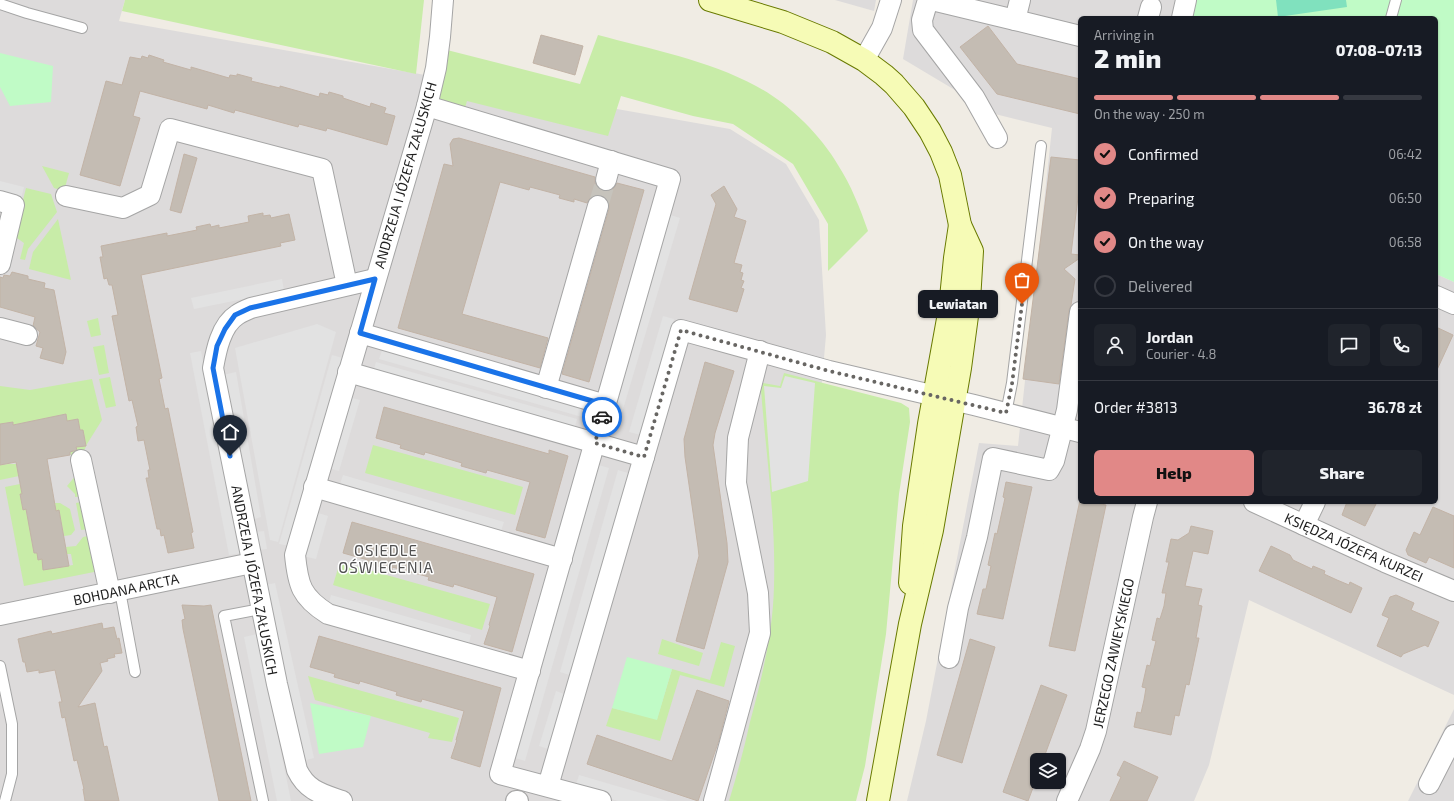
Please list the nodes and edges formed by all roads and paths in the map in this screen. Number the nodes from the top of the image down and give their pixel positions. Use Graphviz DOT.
graph roads {
  1 [pos="443,0"];
  2 [pos="710,0"];
  3 [pos="891,0"];
  4 [pos="928,0"];
  5 [pos="932,0"];
  6 [pos="1020,0"];
  7 [pos="1186,0"];
  8 [pos="1396,0"];
  9 [pos="0,4"];
  10 [pos="1182,16"];
  11 [pos="1392,16"];
  12 [pos="1015,20"];
  13 [pos="82,28"];
  14 [pos="1078,36"];
  15 [pos="864,60"];
  16 [pos="427,106"];
  17 [pos="997,138"];
  18 [pos="1041,146"];
  19 [pos="611,161"];
  20 [pos="606,180"];
  21 [pos="66,196"];
  22 [pos="0,201"];
  23 [pos="598,206"];
  24 [pos="0,264"];
  25 [pos="375,279"];
  26 [pos="347,285"];
  27 [pos="1438,297"];
  28 [pos="1454,304"];
  29 [pos="1078,327"];
  30 [pos="0,328"];
  31 [pos="360,333"];
  32 [pos="27,335"];
  33 [pos="760,351"];
  34 [pos="348,372"];
  35 [pos="546,388"];
  36 [pos="944,398"];
  37 [pos="606,405"];
  38 [pos="1006,413"];
  39 [pos="1071,430"];
  40 [pos="595,443"];
  41 [pos="644,457"];
  42 [pos="81,460"];
  43 [pos="314,486"];
  44 [pos="1147,504"];
  45 [pos="1258,504"];
  46 [pos="1314,504"];
  47 [pos="1304,525"];
  48 [pos="562,559"];
  49 [pos="252,563"];
  50 [pos="1454,591"];
  51 [pos="115,592"];
  52 [pos="261,609"];
  53 [pos="0,615"];
  54 [pos="949,658"];
  55 [pos="0,666"];
  56 [pos="530,671"];
  57 [pos="135,672"];
  58 [pos="1454,735"];
  59 [pos="1429,784"];
  60 [pos="548,786"];
  61 [pos="714,798"];
  62 [pos="5,801"];
  63 [pos="263,801"];
  64 [pos="342,801"];
  65 [pos="601,801"];
  66 [pos="878,801"];
  67 [pos="1067,801"];
  1 -- 16 [label="street, ANDRZEJA I JÓZEFA ZAŁUSKICH"];
  2 -- 15 [label="street"];
  3 -- 15 [label="street"];
  4 -- 17 [label="street"];
  5 -- 12 [label="street"];
  6 -- 12 [label="street"];
  7 -- 10 [label="street"];
  8 -- 11 [label="lane"];
  9 -- 13 [label="lane"];
  12 -- 14 [label="street"];
  15 -- 36 [label="street"];
  16 -- 19 [label="street"];
  16 -- 25 [label="street, ANDRZEJA I JÓZEFA ZAŁUSKICH"];
  18 -- 38 [label="lane"];
  19 -- 20 [label="street"];
  19 -- 37 [label="street"];
  21 -- 26 [label="street"];
  22 -- 24 [label="street"];
  23 -- 35 [label="street"];
  25 -- 26 [label="street, ANDRZEJA I JÓZEFA ZAŁUSKICH"];
  25 -- 31 [label="street"];
  26 -- 49 [label="street, ANDRZEJA I JÓZEFA ZAŁUSKICH"];
  27 -- 28 [label="street"];
  29 -- 39 [label="street"];
  30 -- 32 [label="street"];
  31 -- 34 [label="street"];
  31 -- 35 [label="street"];
  33 -- 36 [label="street"];
  33 -- 41 [label="street"];
  33 -- 61 [label="street"];
  34 -- 40 [label="street"];
  34 -- 43 [label="street"];
  35 -- 37 [label="street"];
  36 -- 38 [label="street"];
  36 -- 66 [label="street"];
  37 -- 40 [label="street"];
  38 -- 39 [label="street"];
  39 -- 54 [label="street"];
  40 -- 41 [label="street"];
  40 -- 48 [label="street"];
  41 -- 60 [label="street"];
  42 -- 51 [label="street"];
  43 -- 48 [label="street"];
  43 -- 56 [label="street"];
  44 -- 67 [label="street, JERZEGO ZAWIEYSKIEGO"];
  45 -- 47 [label="street, KSIĘDZA JÓZEFA KURZEI"];
  46 -- 47 [label="street"];
  47 -- 50 [label="street, KSIĘDZA JÓZEFA KURZEI"];
  48 -- 56 [label="street"];
  49 -- 51 [label="street, BOHDANA ARCTA"];
  49 -- 52 [label="street, ANDRZEJA I JÓZEFA ZAŁUSKICH"];
  51 -- 53 [label="street, BOHDANA ARCTA"];
  51 -- 57 [label="lane"];
  52 -- 63 [label="lane"];
  52 -- 64 [label="street, ANDRZEJA I JÓZEFA ZAŁUSKICH"];
  55 -- 62 [label="lane"];
  56 -- 60 [label="street"];
  58 -- 59 [label="street"];
  60 -- 65 [label="street"];
}
